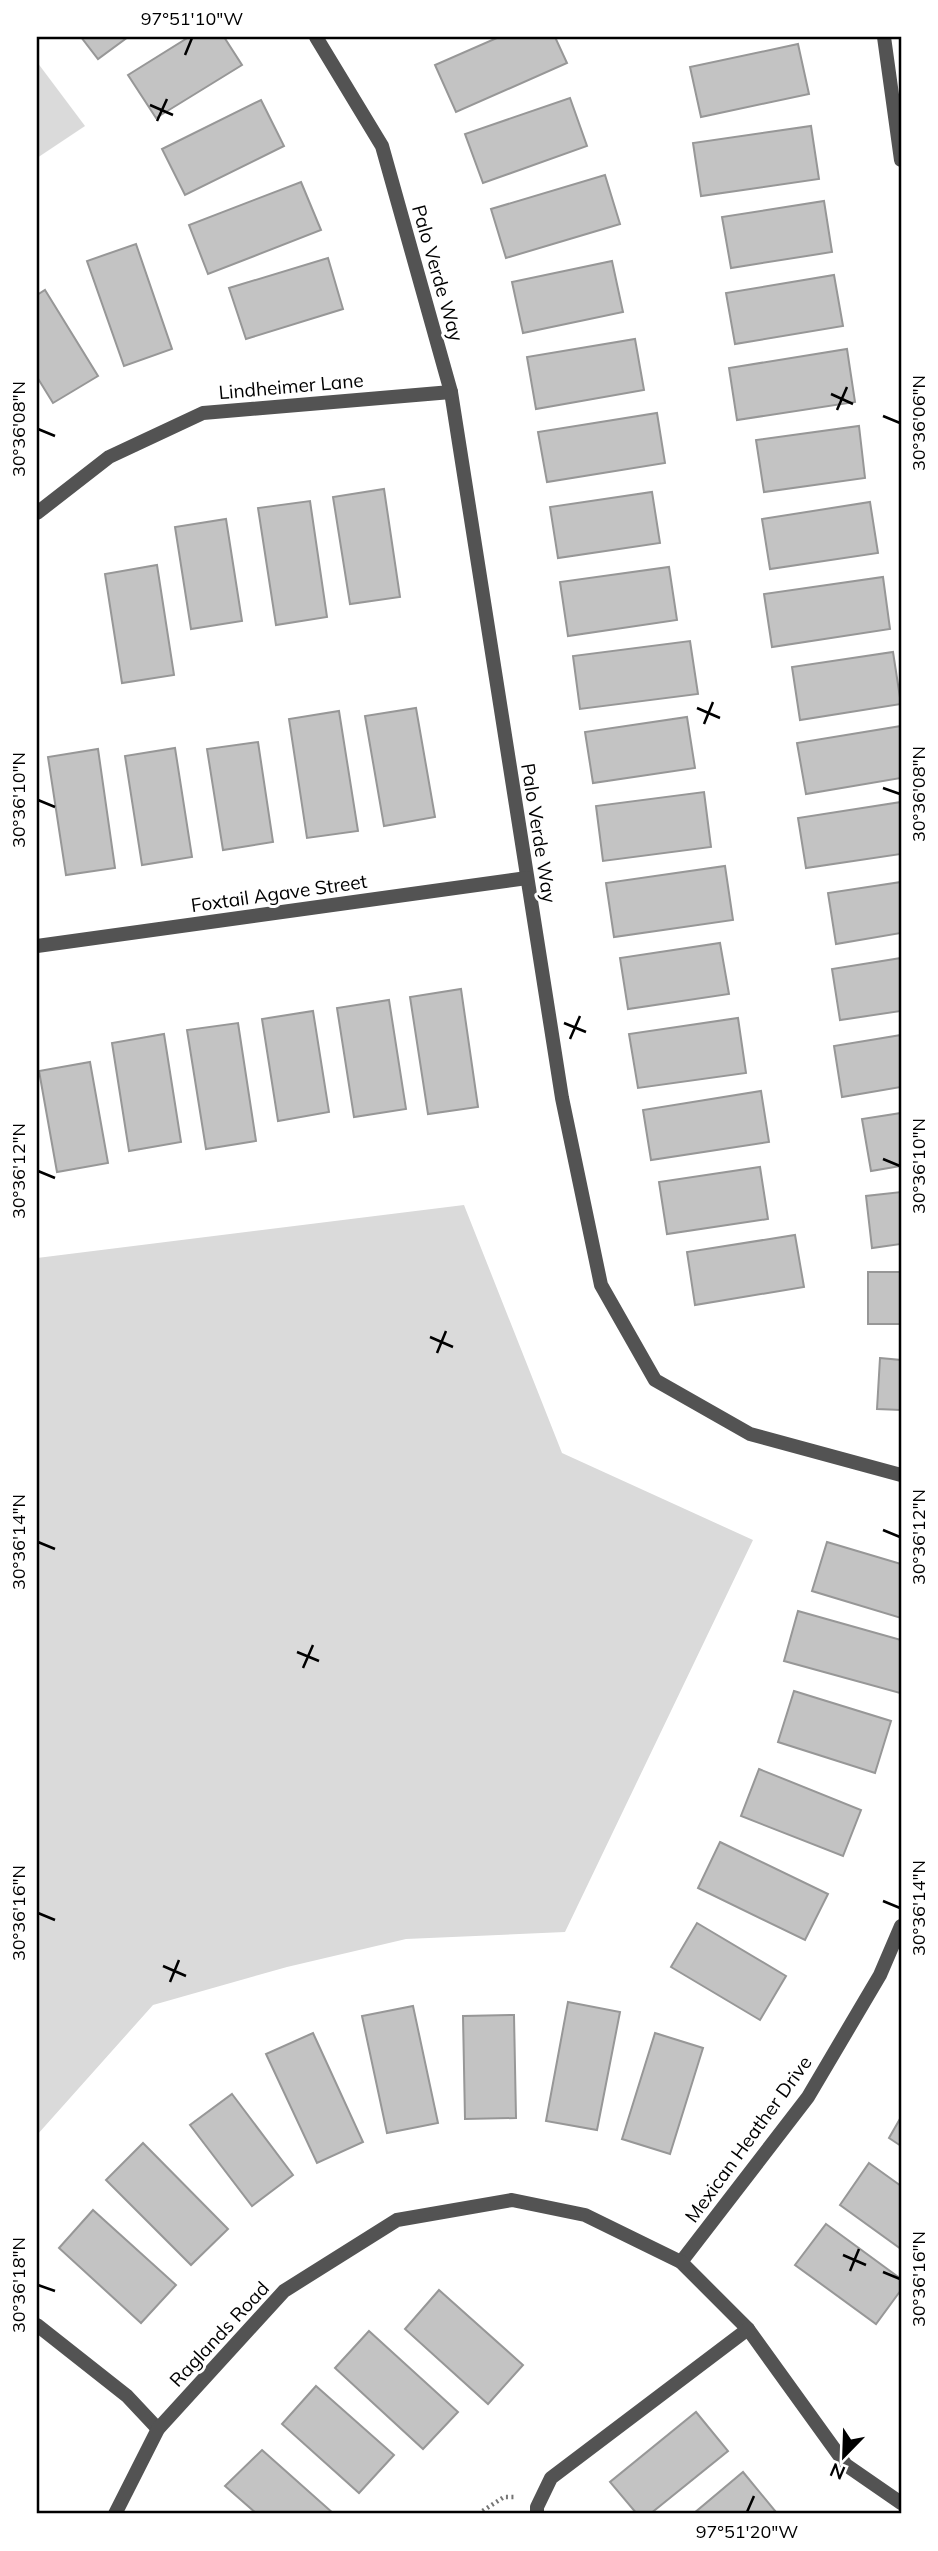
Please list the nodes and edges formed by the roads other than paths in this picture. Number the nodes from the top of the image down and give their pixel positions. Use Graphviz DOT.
graph roads {
  1 [pos="316,37"];
  2 [pos="884,37"];
  3 [pos="901,159"];
  4 [pos="451,392"];
  5 [pos="37,513"];
  6 [pos="527,878"];
  7 [pos="37,947"];
  8 [pos="901,1475"];
  9 [pos="901,1926"];
  10 [pos="681,2262"];
  11 [pos="37,2325"];
  12 [pos="748,2329"];
  13 [pos="158,2429"];
  14 [pos="901,2503"];
  15 [pos="538,2508"];
  16 [pos="115,2514"];
  1 -- 4 [label="street, Palo Verde Way"];
  2 -- 3 [label="street"];
  4 -- 5 [label="street, Lindheimer Lane"];
  4 -- 6 [label="street, Palo Verde Way"];
  6 -- 7 [label="street, Foxtail Agave Street"];
  6 -- 8 [label="street, Palo Verde Way"];
  9 -- 10 [label="street, Mexican Heather Drive"];
  10 -- 12 [label="street, Raglands Road"];
  10 -- 13 [label="street, Raglands Road"];
  11 -- 13 [label="street"];
  12 -- 14 [label="street, Raglands Road"];
  12 -- 15 [label="street"];
  13 -- 16 [label="street, Raglands Road"];
}
